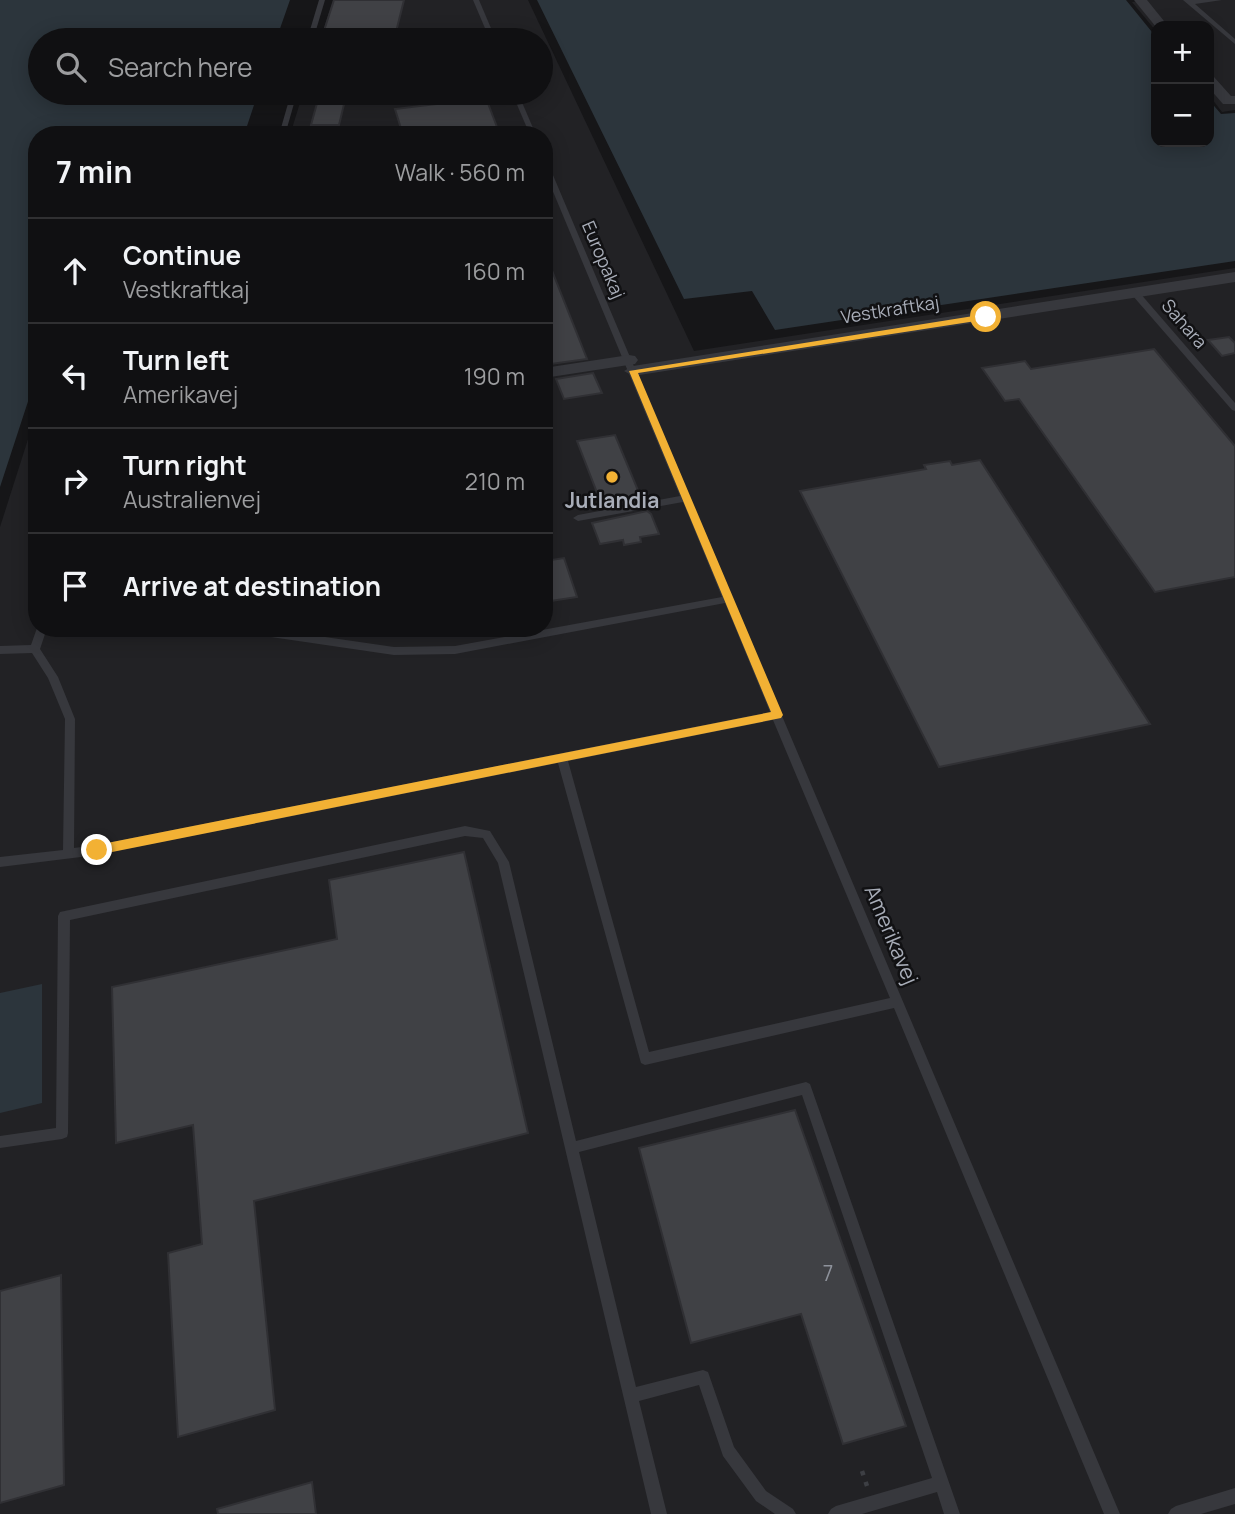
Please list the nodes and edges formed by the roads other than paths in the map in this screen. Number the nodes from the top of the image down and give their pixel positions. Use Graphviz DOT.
graph roads {
  1 [pos="323,0"];
  2 [pos="476,0"];
  3 [pos="1140,0"];
  4 [pos="1219,0"];
  5 [pos="1188,2"];
  6 [pos="1158,21"];
  7 [pos="314,28"];
  8 [pos="488,28"];
  9 [pos="1235,42"];
  10 [pos="1213,84"];
  11 [pos="1231,101"];
  12 [pos="291,105"];
  13 [pos="520,105"];
  14 [pos="285,126"];
  15 [pos="529,126"];
  16 [pos="553,182"];
  17 [pos="1235,276"];
  18 [pos="1136,293"];
  19 [pos="631,366"];
  20 [pos="553,372"];
  21 [pos="1235,408"];
  22 [pos="686,498"];
  23 [pos="578,517"];
  24 [pos="729,599"];
  25 [pos="553,632"];
  26 [pos="38,637"];
  27 [pos="298,637"];
  28 [pos="525,637"];
  29 [pos="35,649"];
  30 [pos="0,650"];
  31 [pos="777,715"];
  32 [pos="562,758"];
  33 [pos="68,854"];
  34 [pos="0,862"];
  35 [pos="898,1002"];
  36 [pos="0,1142"];
  37 [pos="572,1148"];
  38 [pos="631,1396"];
  39 [pos="941,1483"];
  40 [pos="1235,1496"];
  41 [pos="659,1514"];
  42 [pos="788,1514"];
  43 [pos="836,1514"];
  44 [pos="952,1514"];
  45 [pos="1112,1514"];
  46 [pos="1175,1514"];
  1 -- 7 [label="lane"];
  2 -- 8 [label="lane"];
  3 -- 6 [label="street"];
  4 -- 5 [label="lane"];
  5 -- 9 [label="lane"];
  10 -- 11 [label="street"];
  12 -- 14 [label="lane"];
  13 -- 15 [label="lane"];
  16 -- 19 [label="lane, Europakaj"];
  17 -- 18 [label="street, Vestkraftkaj"];
  18 -- 19 [label="street, Vestkraftkaj"];
  18 -- 21 [label="lane, Sahara"];
  19 -- 20 [label="street, Vestkraftkaj"];
  19 -- 22 [label="lane, Amerikavej"];
  22 -- 23 [label="lane"];
  22 -- 24 [label="lane, Amerikavej"];
  24 -- 25 [label="lane"];
  24 -- 31 [label="lane, Amerikavej"];
  26 -- 29 [label="lane"];
  27 -- 28 [label="lane"];
  29 -- 30 [label="lane"];
  29 -- 33 [label="lane"];
  31 -- 32 [label="lane"];
  31 -- 35 [label="lane, Amerikavej"];
  32 -- 33 [label="lane"];
  32 -- 35 [label="lane"];
  33 -- 34 [label="lane"];
  35 -- 45 [label="lane, Amerikavej"];
  36 -- 37 [label="lane"];
  37 -- 38 [label="lane"];
  37 -- 39 [label="lane"];
  38 -- 41 [label="lane"];
  38 -- 42 [label="lane"];
  39 -- 43 [label="lane"];
  39 -- 44 [label="lane"];
  40 -- 46 [label="lane"];
}
